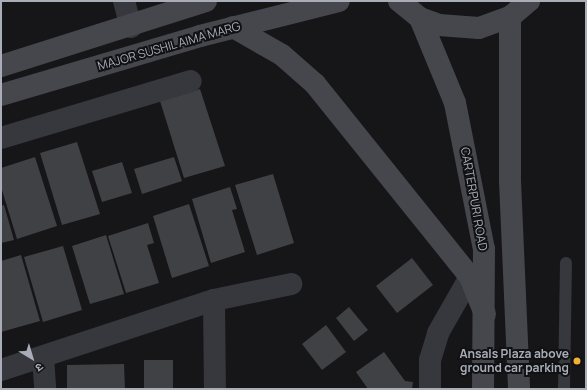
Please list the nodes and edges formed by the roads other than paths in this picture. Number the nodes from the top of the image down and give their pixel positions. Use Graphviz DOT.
graph roads {
  1 [pos="124,1"];
  2 [pos="206,1"];
  3 [pos="339,1"];
  4 [pos="399,1"];
  5 [pos="530,1"];
  6 [pos="510,17"];
  7 [pos="420,18"];
  8 [pos="131,27"];
  9 [pos="233,27"];
  10 [pos="1,66"];
  11 [pos="191,81"];
  12 [pos="1,95"];
  13 [pos="1,138"];
  14 [pos="566,263"];
  15 [pos="470,277"];
  16 [pos="291,284"];
  17 [pos="214,300"];
  18 [pos="485,314"];
  19 [pos="43,357"];
  20 [pos="1,370"];
  21 [pos="45,389"];
  22 [pos="215,389"];
  23 [pos="430,389"];
  24 [pos="483,389"];
  25 [pos="519,389"];
  26 [pos="564,389"];
  1 -- 8 [label="street"];
  2 -- 8 [label="main road"];
  3 -- 9 [label="main road, MAJOR SUSHIL AIMA MARG"];
  4 -- 7 [label="main road"];
  5 -- 6 [label="main road"];
  6 -- 7 [label="main road"];
  6 -- 25 [label="main road"];
  7 -- 18 [label="main road, CARTERPURI ROAD"];
  8 -- 10 [label="main road"];
  9 -- 12 [label="main road, MAJOR SUSHIL AIMA MARG"];
  9 -- 15 [label="main road"];
  11 -- 13 [label="street"];
  14 -- 26 [label="lane"];
  15 -- 18 [label="main road"];
  15 -- 23 [label="street"];
  16 -- 17 [label="street"];
  17 -- 19 [label="street"];
  17 -- 22 [label="street"];
  18 -- 24 [label="main road, CARTERPURI ROAD"];
  19 -- 20 [label="street"];
  19 -- 21 [label="street"];
}
